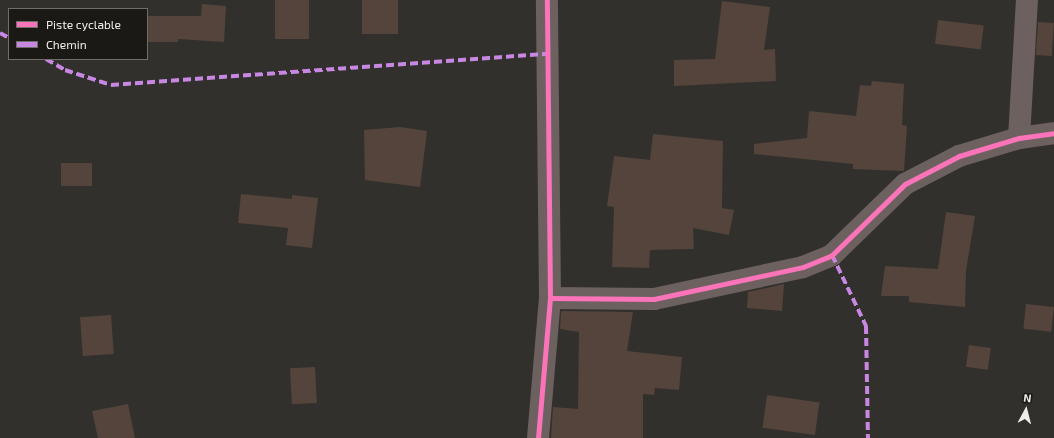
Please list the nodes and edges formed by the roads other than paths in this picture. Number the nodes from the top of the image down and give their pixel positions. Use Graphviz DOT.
graph roads {
  1 [pos="547,0"];
  2 [pos="1027,0"];
  3 [pos="1054,134"];
  4 [pos="1019,138"];
  5 [pos="550,298"];
  6 [pos="538,438"];
  1 -- 5 [label="street"];
  2 -- 4 [label="street"];
  3 -- 4 [label="street"];
  4 -- 5 [label="street"];
  5 -- 6 [label="street"];
}
